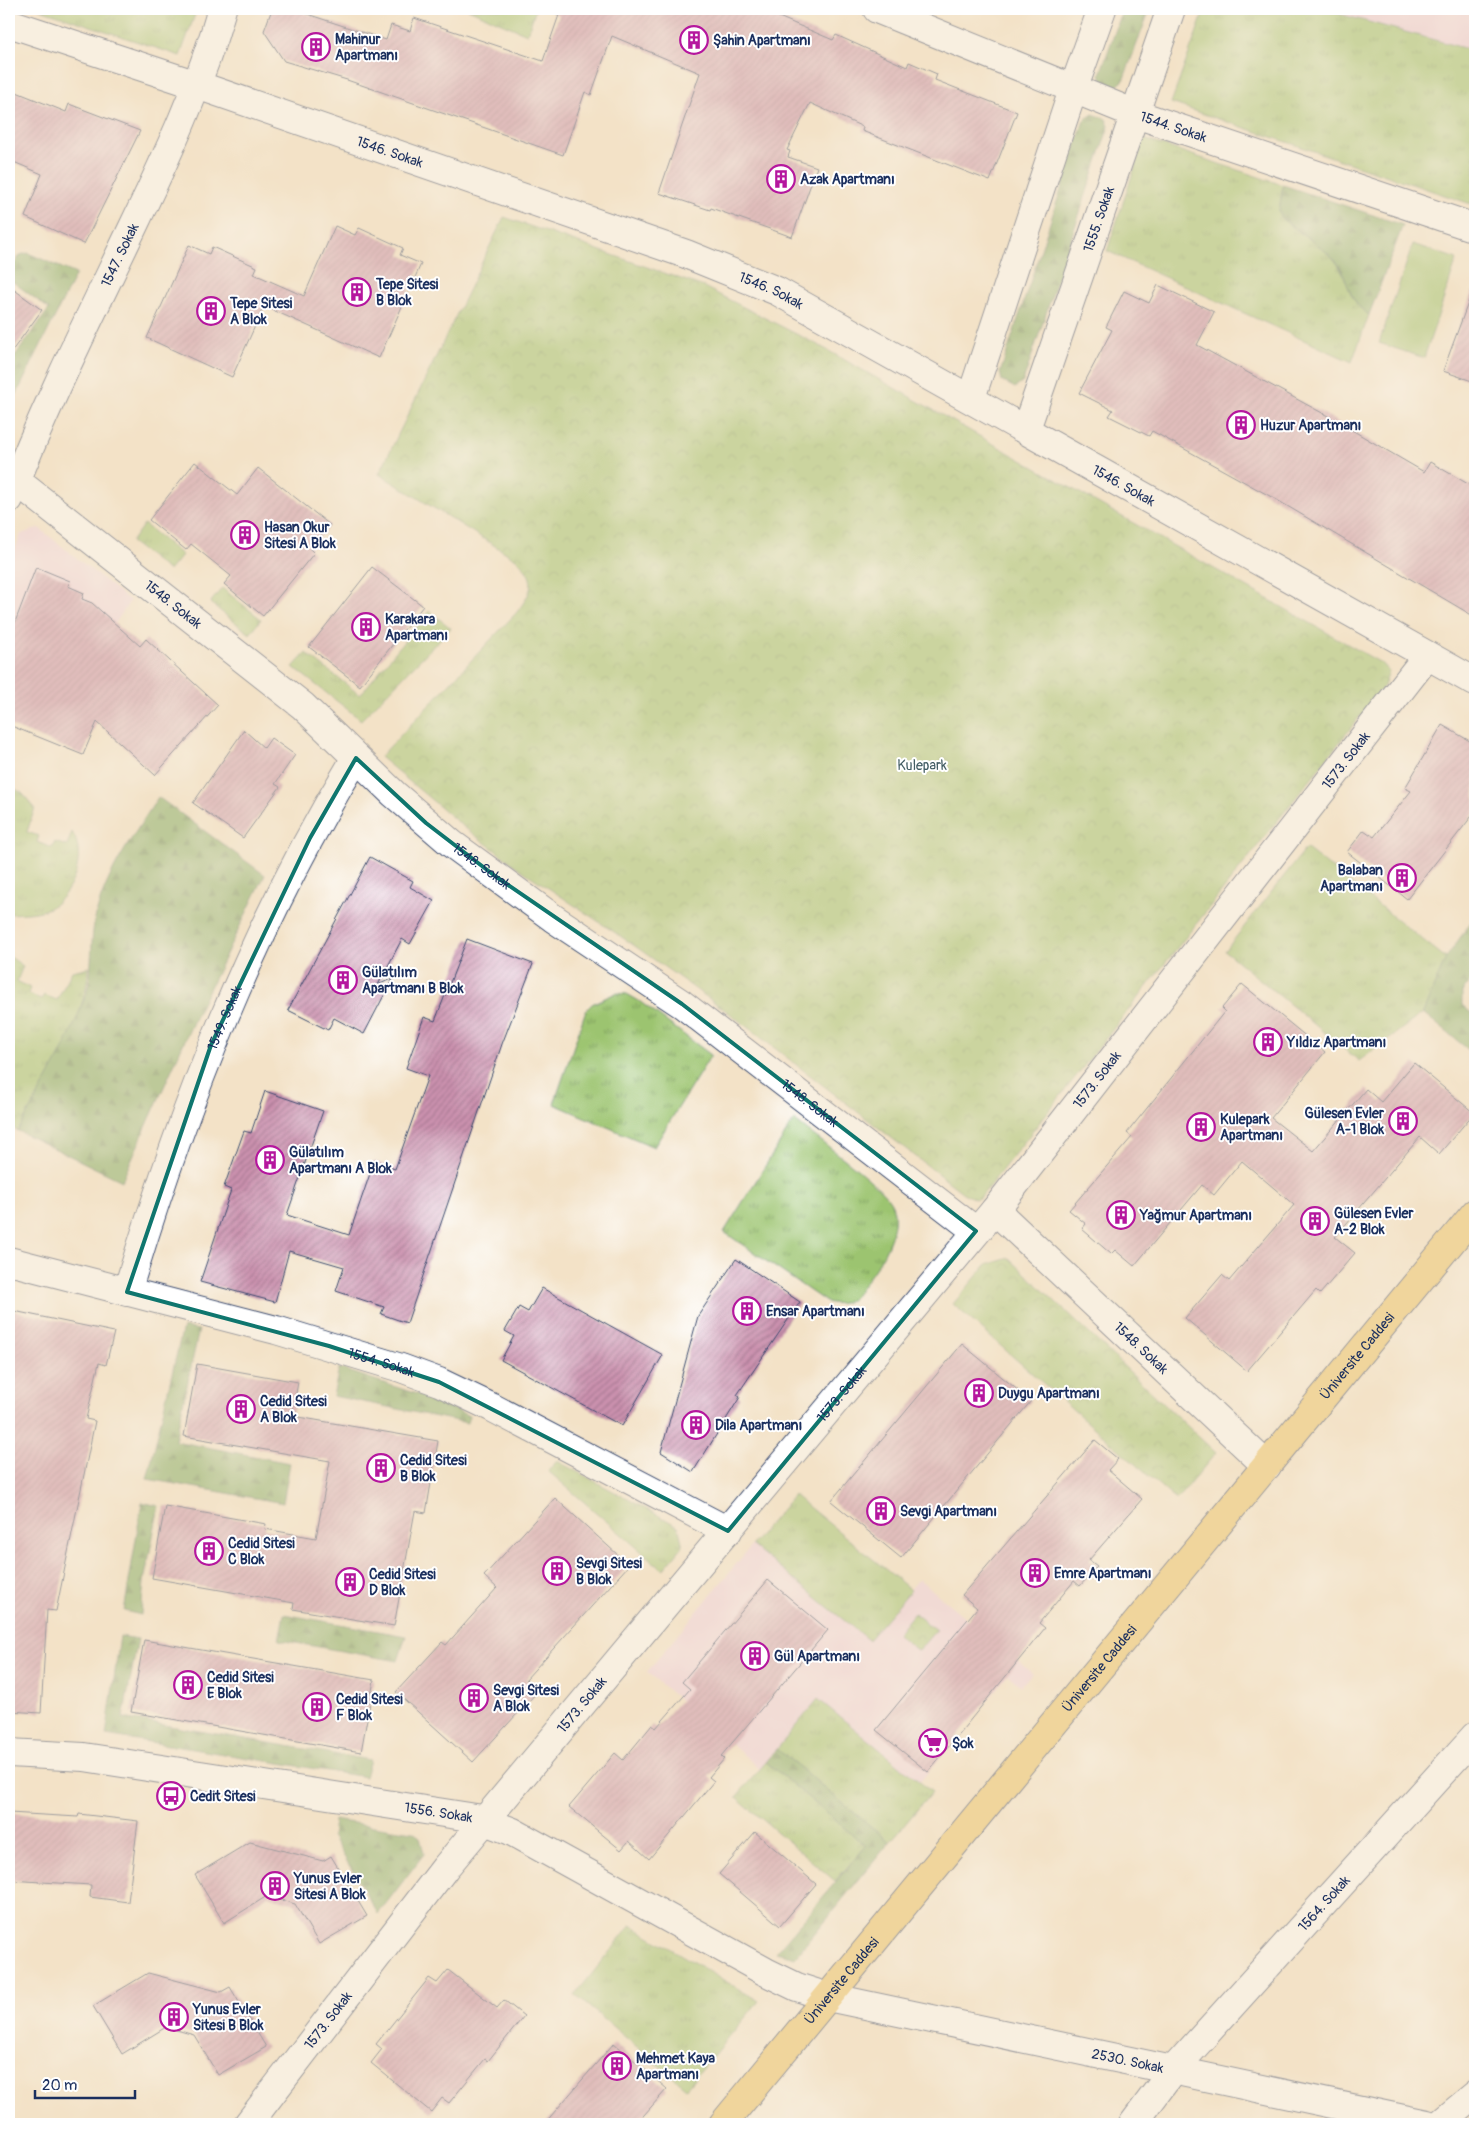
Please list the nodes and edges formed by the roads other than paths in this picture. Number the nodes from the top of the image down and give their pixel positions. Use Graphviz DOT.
graph roads {
  1 [pos="222,9"];
  2 [pos="877,9"];
  3 [pos="1102,9"];
  4 [pos="1171,9"];
  5 [pos="9,23"];
  6 [pos="197,85"];
  7 [pos="1073,90"];
  8 [pos="1133,114"];
  9 [pos="1475,228"];
  10 [pos="971,398"];
  11 [pos="1026,429"];
  12 [pos="11,485"];
  13 [pos="1427,656"];
  14 [pos="1475,682"];
  15 [pos="356,758"];
  16 [pos="995,1210"];
  17 [pos="1475,1213"];
  18 [pos="976,1231"];
  19 [pos="9,1261"];
  20 [pos="127,1292"];
  21 [pos="1267,1466"];
  22 [pos="728,1531"];
  23 [pos="1475,1736"];
  24 [pos="9,1753"];
  25 [pos="485,1821"];
  26 [pos="828,1997"];
  27 [pos="1174,2069"];
  28 [pos="1475,2095"];
  29 [pos="248,2124"];
  30 [pos="723,2124"];
  31 [pos="1134,2124"];
  32 [pos="1427,2124"];
  33 [pos="1440,2124"];
  1 -- 6 [label="street, 1547. Sokak"];
  2 -- 7 [label="street, 1544. Sokak"];
  3 -- 7 [label="street"];
  4 -- 8 [label="street, 1555. Sokak"];
  5 -- 6 [label="street, 1546. Sokak"];
  6 -- 10 [label="street, 1546. Sokak"];
  6 -- 12 [label="street, 1547. Sokak"];
  7 -- 8 [label="street, 1544. Sokak"];
  7 -- 10 [label="street"];
  8 -- 9 [label="street, 1544. Sokak"];
  8 -- 11 [label="street, 1555. Sokak"];
  10 -- 11 [label="street, 1546. Sokak"];
  11 -- 13 [label="street, 1546. Sokak"];
  12 -- 15 [label="street, 1548. Sokak"];
  13 -- 14 [label="street, 1546. Sokak"];
  13 -- 16 [label="street, 1573. Sokak"];
  15 -- 18 [label="street, 1548. Sokak"];
  15 -- 20 [label="street, 1549. Sokak"];
  16 -- 18 [label="street, 1573. Sokak"];
  16 -- 21 [label="street, 1548. Sokak"];
  17 -- 21 [label="main road, Üniversite Caddesi"];
  18 -- 22 [label="street, 1573. Sokak"];
  19 -- 20 [label="street, 1554. Sokak"];
  20 -- 22 [label="street, 1554. Sokak"];
  21 -- 26 [label="main road, Üniversite Caddesi"];
  22 -- 25 [label="street, 1573. Sokak"];
  23 -- 27 [label="street, 1564. Sokak"];
  24 -- 25 [label="street, 1556. Sokak"];
  25 -- 26 [label="street, 1556. Sokak"];
  25 -- 29 [label="street, 1573. Sokak"];
  26 -- 27 [label="street, 2530. Sokak"];
  26 -- 30 [label="main road, Üniversite Caddesi"];
  27 -- 31 [label="street, 1564. Sokak"];
  27 -- 32 [label="street, 2530. Sokak"];
  28 -- 33 [label="street"];
}
